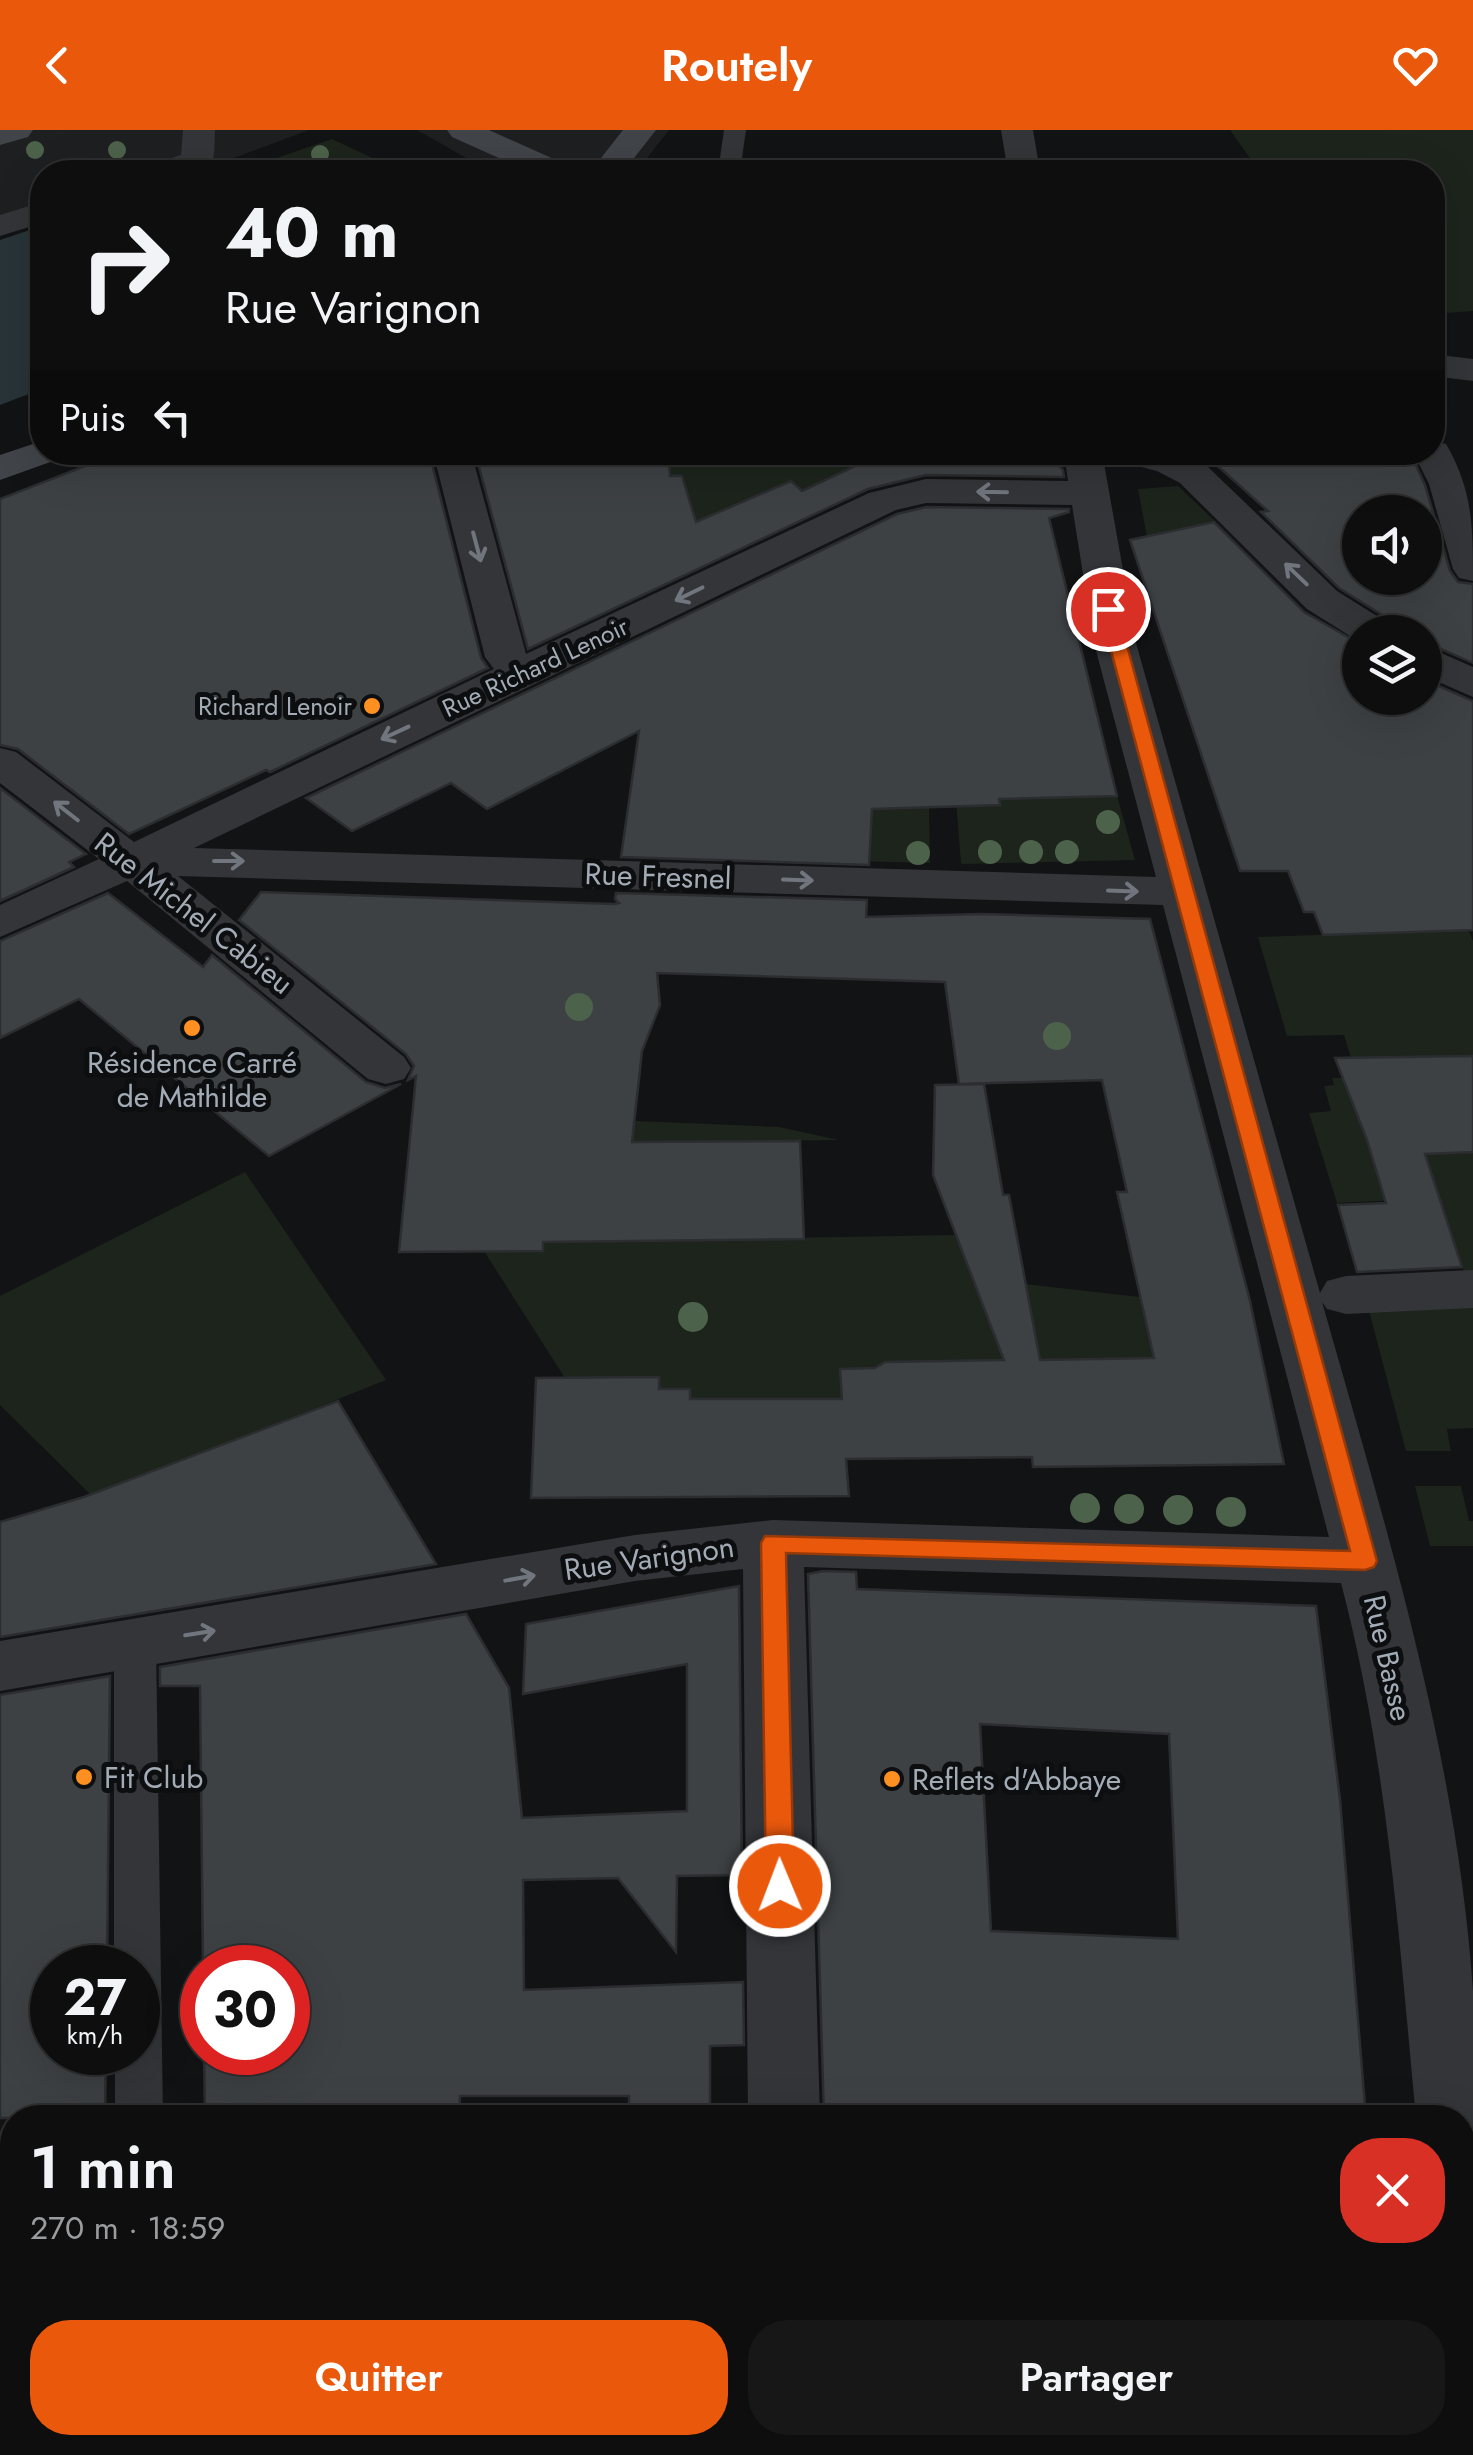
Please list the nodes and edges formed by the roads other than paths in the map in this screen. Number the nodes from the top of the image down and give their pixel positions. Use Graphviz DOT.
graph roads {
  1 [pos="17,130"];
  2 [pos="200,130"];
  3 [pos="462,130"];
  4 [pos="640,130"];
  5 [pos="735,130"];
  6 [pos="1017,130"];
  7 [pos="0,136"];
  8 [pos="197,160"];
  9 [pos="529,160"];
  10 [pos="616,160"];
  11 [pos="730,160"];
  12 [pos="1022,160"];
  13 [pos="30,216"];
  14 [pos="0,226"];
  15 [pos="1445,367"];
  16 [pos="1473,370"];
  17 [pos="30,457"];
  18 [pos="455,465"];
  19 [pos="1175,465"];
  20 [pos="1438,465"];
  21 [pos="0,468"];
  22 [pos="1086,473"];
  23 [pos="1473,569"];
  24 [pos="1346,615"];
  25 [pos="1442,668"];
  26 [pos="522,674"];
  27 [pos="1473,684"];
  28 [pos="0,761"];
  29 [pos="131,862"];
  30 [pos="1185,892"];
  31 [pos="0,923"];
  32 [pos="386,1068"];
  33 [pos="1473,1289"];
  34 [pos="1346,1295"];
  35 [pos="774,1543"];
  36 [pos="1365,1561"];
  37 [pos="135,1644"];
  38 [pos="0,1666"];
  39 [pos="139,2105"];
  40 [pos="784,2105"];
  41 [pos="1451,2105"];
  1 -- 7 [label="street"];
  2 -- 8 [label="street"];
  3 -- 9 [label="street"];
  4 -- 10 [label="street"];
  5 -- 11 [label="lane"];
  6 -- 12 [label="street"];
  13 -- 14 [label="street"];
  15 -- 16 [label="street"];
  17 -- 21 [label="street"];
  18 -- 26 [label="street, one-way"];
  24 -- 19 [label="street, one-way"];
  20 -- 23 [label="street"];
  22 -- 26 [label="street, Rue Richard Lenoir, one-way"];
  22 -- 30 [label="street, Rue Basse"];
  25 -- 27 [label="street"];
  26 -- 29 [label="street, Rue Richard Lenoir, one-way"];
  29 -- 28 [label="street, Rue Michel Cabieu, one-way"];
  29 -- 30 [label="street, Rue Fresnel, one-way"];
  29 -- 31 [label="street, Rue Richard Lenoir"];
  29 -- 32 [label="street, Rue Michel Cabieu"];
  30 -- 36 [label="street, Rue Basse"];
  33 -- 34 [label="street"];
  35 -- 36 [label="street, Rue Varignon"];
  37 -- 35 [label="street, Rue Varignon, one-way"];
  35 -- 40 [label="street"];
  36 -- 41 [label="street, Rue Basse"];
  37 -- 38 [label="street, Rue Varignon"];
  37 -- 39 [label="lane"];
}
